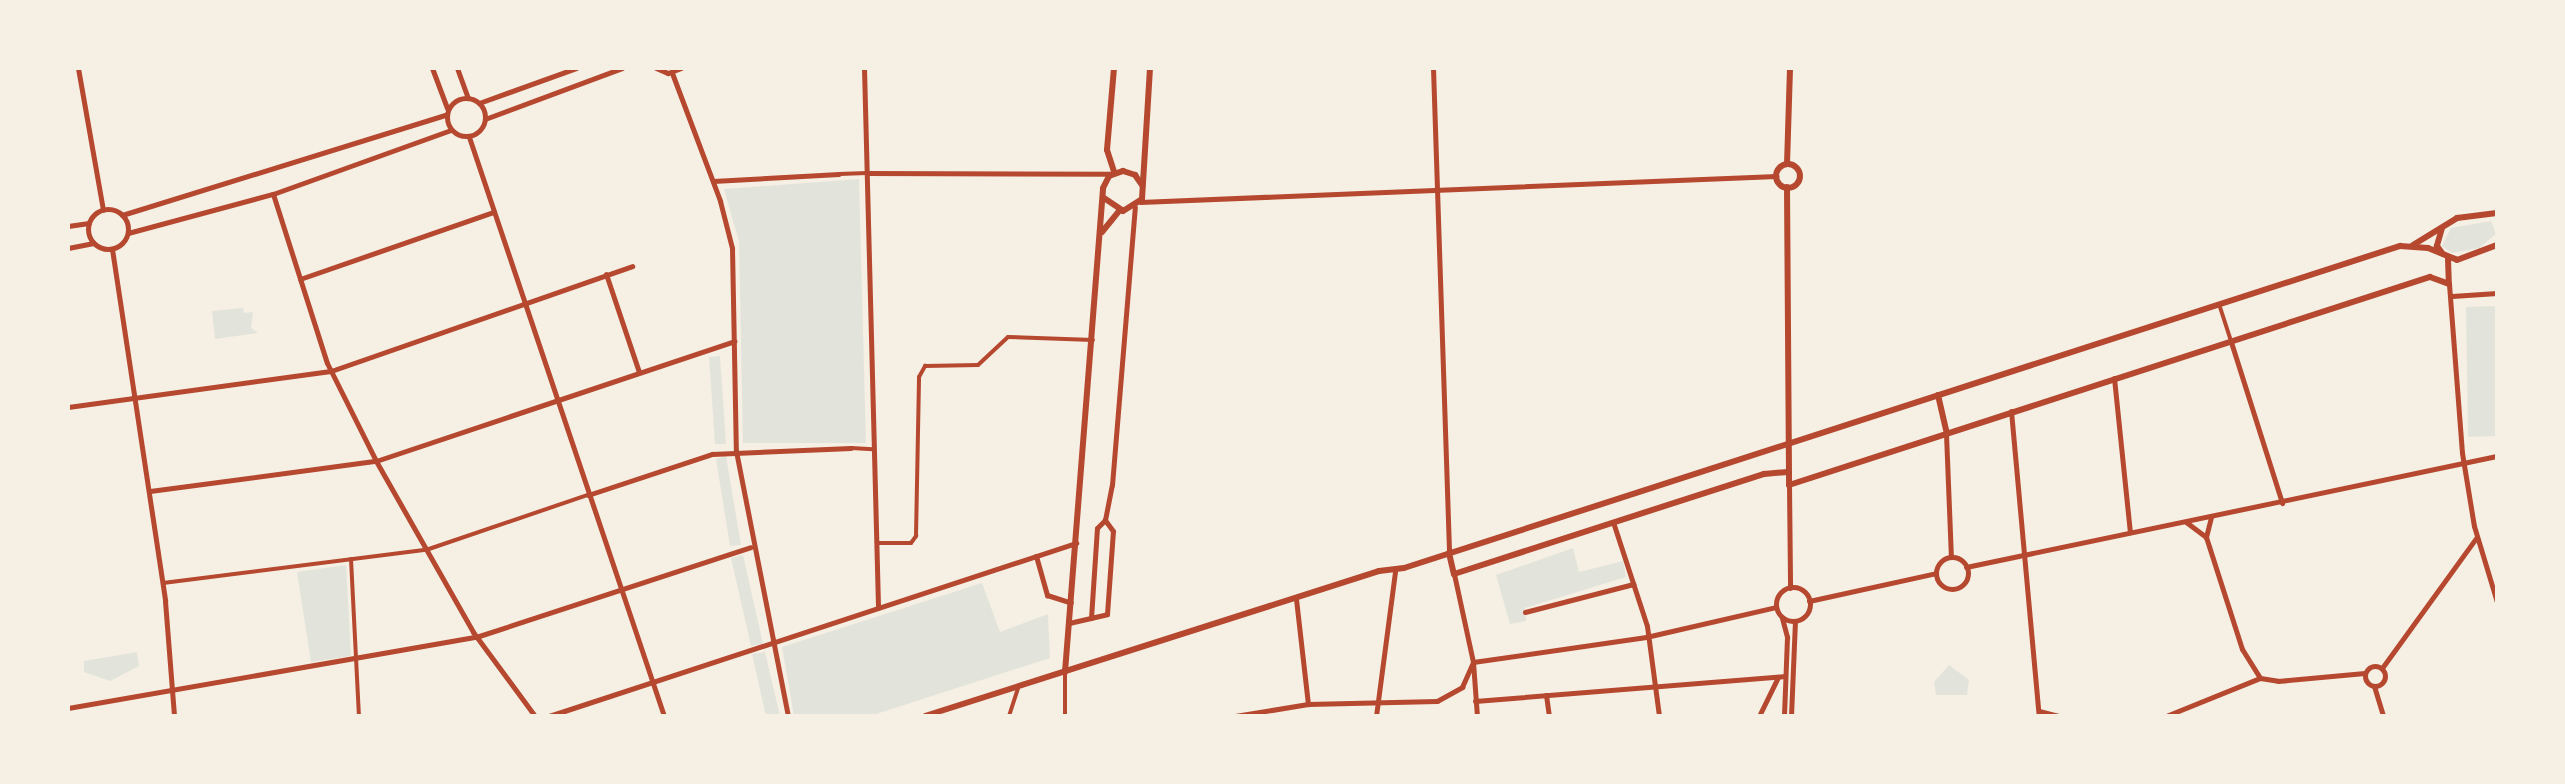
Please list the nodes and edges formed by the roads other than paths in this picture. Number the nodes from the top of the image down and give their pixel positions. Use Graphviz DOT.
graph roads {
  1 [pos="78,68"];
  2 [pos="432,68"];
  3 [pos="457,68"];
  4 [pos="576,68"];
  5 [pos="622,68"];
  6 [pos="656,68"];
  7 [pos="681,68"];
  8 [pos="864,68"];
  9 [pos="1114,68"];
  10 [pos="1150,68"];
  11 [pos="1433,68"];
  12 [pos="1790,68"];
  13 [pos="672,73"];
  14 [pos="468,98"];
  15 [pos="479,103"];
  16 [pos="447,112"];
  17 [pos="485,119"];
  18 [pos="451,130"];
  19 [pos="469,137"];
  20 [pos="1787,164"];
  21 [pos="867,173"];
  22 [pos="1113,173"];
  23 [pos="839,174"];
  24 [pos="1776,176"];
  25 [pos="713,181"];
  26 [pos="1142,185"];
  27 [pos="1787,187"];
  28 [pos="1437,192"];
  29 [pos="273,194"];
  30 [pos="1104,198"];
  31 [pos="1137,205"];
  32 [pos="103,210"];
  33 [pos="1119,211"];
  34 [pos="494,212"];
  35 [pos="2497,214"];
  36 [pos="122,215"];
  37 [pos="89,223"];
  38 [pos="2444,225"];
  39 [pos="68,226"];
  40 [pos="1102,232"];
  41 [pos="128,233"];
  42 [pos="94,243"];
  43 [pos="2413,245"];
  44 [pos="2497,245"];
  45 [pos="68,248"];
  46 [pos="112,249"];
  47 [pos="2446,257"];
  48 [pos="632,266"];
  49 [pos="606,274"];
  50 [pos="300,279"];
  51 [pos="2449,284"];
  52 [pos="2497,293"];
  53 [pos="2452,296"];
  54 [pos="2219,304"];
  55 [pos="525,307"];
  56 [pos="1093,340"];
  57 [pos="734,341"];
  58 [pos="2231,342"];
  59 [pos="331,371"];
  60 [pos="639,372"];
  61 [pos="2114,378"];
  62 [pos="1938,395"];
  63 [pos="136,397"];
  64 [pos="555,399"];
  65 [pos="68,407"];
  66 [pos="2011,411"];
  67 [pos="1946,431"];
  68 [pos="1790,443"];
  69 [pos="851,448"];
  70 [pos="873,449"];
  71 [pos="736,451"];
  72 [pos="2497,456"];
  73 [pos="376,461"];
  74 [pos="2464,464"];
  75 [pos="1788,472"];
  76 [pos="1789,485"];
  77 [pos="150,491"];
  78 [pos="588,495"];
  79 [pos="2282,503"];
  80 [pos="2211,517"];
  81 [pos="1105,520"];
  82 [pos="2186,522"];
  83 [pos="1614,525"];
  84 [pos="2130,532"];
  85 [pos="2206,537"];
  86 [pos="2477,538"];
  87 [pos="1077,542"];
  88 [pos="874,543"];
  89 [pos="751,547"];
  90 [pos="426,550"];
  91 [pos="1449,553"];
  92 [pos="2023,554"];
  93 [pos="1036,556"];
  94 [pos="1951,557"];
  95 [pos="351,559"];
  96 [pos="1966,567"];
  97 [pos="1395,571"];
  98 [pos="1936,573"];
  99 [pos="1454,574"];
  100 [pos="163,583"];
  101 [pos="1633,584"];
  102 [pos="1790,588"];
  103 [pos="620,590"];
  104 [pos="1296,599"];
  105 [pos="1809,601"];
  106 [pos="2497,602"];
  107 [pos="1071,603"];
  108 [pos="1776,607"];
  109 [pos="878,608"];
  110 [pos="1525,612"];
  111 [pos="1782,617"];
  112 [pos="1091,618"];
  113 [pos="1795,621"];
  114 [pos="1069,623"];
  115 [pos="476,637"];
  116 [pos="1646,637"];
  117 [pos="773,643"];
  118 [pos="355,660"];
  119 [pos="1473,662"];
  120 [pos="2382,668"];
  121 [pos="1065,672"];
  122 [pos="2365,673"];
  123 [pos="1782,676"];
  124 [pos="2260,678"];
  125 [pos="653,684"];
  126 [pos="1019,685"];
  127 [pos="1654,685"];
  128 [pos="2374,686"];
  129 [pos="172,690"];
  130 [pos="1546,695"];
  131 [pos="1475,701"];
  132 [pos="1378,702"];
  133 [pos="1308,704"];
  134 [pos="68,708"];
  135 [pos="2039,714"];
  136 [pos="174,716"];
  137 [pos="359,716"];
  138 [pos="535,716"];
  139 [pos="549,716"];
  140 [pos="664,716"];
  141 [pos="788,716"];
  142 [pos="925,716"];
  143 [pos="1009,716"];
  144 [pos="1065,716"];
  145 [pos="1235,716"];
  146 [pos="1376,716"];
  147 [pos="1477,716"];
  148 [pos="1549,716"];
  149 [pos="1659,716"];
  150 [pos="1759,716"];
  151 [pos="1784,716"];
  152 [pos="1791,716"];
  153 [pos="2059,716"];
  154 [pos="2166,716"];
  155 [pos="2383,716"];
  1 -- 32 [label="street"];
  2 -- 16 [label="street"];
  3 -- 14 [label="street"];
  4 -- 15 [label="street"];
  5 -- 17 [label="street"];
  6 -- 13 [label="street"];
  7 -- 13 [label="street"];
  8 -- 21 [label="street"];
  9 -- 22 [label="street"];
  10 -- 26 [label="street"];
  11 -- 28 [label="street"];
  12 -- 20 [label="street"];
  13 -- 25 [label="street"];
  14 -- 15 [label="street"];
  14 -- 16 [label="street"];
  15 -- 17 [label="street"];
  16 -- 18 [label="street"];
  16 -- 36 [label="street"];
  17 -- 19 [label="street"];
  18 -- 19 [label="street"];
  18 -- 29 [label="street"];
  19 -- 34 [label="street"];
  20 -- 24 [label="street"];
  20 -- 27 [label="street"];
  21 -- 22 [label="street"];
  21 -- 23 [label="street"];
  21 -- 70 [label="street"];
  22 -- 26 [label="street"];
  22 -- 30 [label="street"];
  23 -- 25 [label="street"];
  24 -- 27 [label="street"];
  24 -- 28 [label="street"];
  25 -- 57 [label="street"];
  26 -- 31 [label="street"];
  27 -- 68 [label="street"];
  28 -- 31 [label="street"];
  28 -- 91 [label="street"];
  29 -- 41 [label="street"];
  29 -- 50 [label="street"];
  30 -- 33 [label="street"];
  30 -- 40 [label="street"];
  31 -- 33 [label="street"];
  31 -- 81 [label="street"];
  32 -- 36 [label="street"];
  32 -- 37 [label="street"];
  33 -- 40 [label="street"];
  34 -- 50 [label="street"];
  34 -- 55 [label="street"];
  35 -- 38 [label="street"];
  36 -- 41 [label="street"];
  37 -- 39 [label="street"];
  37 -- 42 [label="street"];
  38 -- 43 [label="street"];
  38 -- 47 [label="street"];
  40 -- 56 [label="street"];
  41 -- 46 [label="street"];
  42 -- 45 [label="street"];
  42 -- 46 [label="street"];
  43 -- 47 [label="street"];
  43 -- 54 [label="street"];
  44 -- 47 [label="street"];
  46 -- 63 [label="street"];
  47 -- 51 [label="street"];
  48 -- 49 [label="street"];
  49 -- 55 [label="street"];
  49 -- 60 [label="street"];
  50 -- 59 [label="street"];
  51 -- 53 [label="street"];
  51 -- 58 [label="street"];
  52 -- 53 [label="street"];
  53 -- 74 [label="street"];
  54 -- 58 [label="street"];
  54 -- 62 [label="street"];
  55 -- 59 [label="street"];
  55 -- 64 [label="street"];
  56 -- 87 [label="street"];
  56 -- 88 [label="street"];
  57 -- 60 [label="street"];
  57 -- 71 [label="street"];
  58 -- 61 [label="street"];
  58 -- 79 [label="street"];
  59 -- 63 [label="street"];
  59 -- 73 [label="street"];
  60 -- 64 [label="street"];
  61 -- 66 [label="street"];
  61 -- 84 [label="street"];
  62 -- 67 [label="street"];
  62 -- 68 [label="street"];
  63 -- 65 [label="street"];
  63 -- 77 [label="street"];
  64 -- 73 [label="street"];
  64 -- 78 [label="street"];
  66 -- 67 [label="street"];
  66 -- 92 [label="street"];
  67 -- 76 [label="street"];
  67 -- 94 [label="street"];
  68 -- 75 [label="street"];
  68 -- 91 [label="street"];
  69 -- 70 [label="street"];
  69 -- 71 [label="street"];
  70 -- 88 [label="street"];
  71 -- 78 [label="street"];
  71 -- 89 [label="street"];
  72 -- 74 [label="street"];
  73 -- 77 [label="street"];
  73 -- 90 [label="street"];
  74 -- 79 [label="street"];
  74 -- 86 [label="street"];
  75 -- 76 [label="street"];
  75 -- 83 [label="street"];
  76 -- 102 [label="street"];
  77 -- 100 [label="street"];
  78 -- 90 [label="street"];
  78 -- 103 [label="street"];
  79 -- 80 [label="street"];
  80 -- 82 [label="street"];
  80 -- 85 [label="street"];
  81 -- 112 [label="street"];
  81 -- 112 [label="street"];
  82 -- 84 [label="street"];
  82 -- 85 [label="street"];
  83 -- 99 [label="street"];
  83 -- 101 [label="street"];
  84 -- 92 [label="street"];
  85 -- 124 [label="street"];
  86 -- 106 [label="street"];
  86 -- 120 [label="street"];
  87 -- 93 [label="street"];
  87 -- 107 [label="street"];
  88 -- 109 [label="street"];
  89 -- 103 [label="street"];
  89 -- 117 [label="street"];
  90 -- 95 [label="street"];
  90 -- 115 [label="street"];
  91 -- 97 [label="street"];
  91 -- 99 [label="street"];
  92 -- 96 [label="street"];
  92 -- 135 [label="street"];
  93 -- 107 [label="street"];
  93 -- 109 [label="street"];
  94 -- 96 [label="street"];
  94 -- 98 [label="street"];
  95 -- 100 [label="street"];
  95 -- 118 [label="street"];
  96 -- 98 [label="street"];
  97 -- 104 [label="street"];
  97 -- 132 [label="street"];
  98 -- 105 [label="street"];
  99 -- 119 [label="street"];
  100 -- 129 [label="street"];
  101 -- 110 [label="street"];
  101 -- 116 [label="street"];
  102 -- 105 [label="street"];
  102 -- 108 [label="street"];
  103 -- 115 [label="street"];
  103 -- 125 [label="street"];
  104 -- 121 [label="street"];
  104 -- 133 [label="street"];
  105 -- 113 [label="street"];
  107 -- 114 [label="street"];
  108 -- 111 [label="street"];
  108 -- 116 [label="street"];
  109 -- 117 [label="street"];
  111 -- 113 [label="street"];
  111 -- 123 [label="street"];
  112 -- 114 [label="street"];
  113 -- 152 [label="street"];
  114 -- 121 [label="street"];
  115 -- 118 [label="street"];
  115 -- 138 [label="street"];
  116 -- 119 [label="street"];
  116 -- 127 [label="street"];
  117 -- 125 [label="street"];
  117 -- 141 [label="street"];
  118 -- 129 [label="street"];
  118 -- 137 [label="street"];
  119 -- 131 [label="street"];
  119 -- 132 [label="street"];
  120 -- 122 [label="street"];
  120 -- 128 [label="street"];
  121 -- 126 [label="street"];
  121 -- 144 [label="street"];
  122 -- 124 [label="street"];
  122 -- 128 [label="street"];
  123 -- 127 [label="street"];
  123 -- 150 [label="street"];
  123 -- 151 [label="street"];
  124 -- 154 [label="street"];
  125 -- 139 [label="street"];
  125 -- 140 [label="street"];
  126 -- 142 [label="street"];
  126 -- 143 [label="street"];
  127 -- 130 [label="street"];
  127 -- 149 [label="street"];
  128 -- 155 [label="street"];
  129 -- 134 [label="street"];
  129 -- 136 [label="street"];
  130 -- 131 [label="street"];
  130 -- 148 [label="street"];
  131 -- 147 [label="street"];
  132 -- 133 [label="street"];
  132 -- 146 [label="street"];
  133 -- 145 [label="street"];
  135 -- 153 [label="street"];
}
